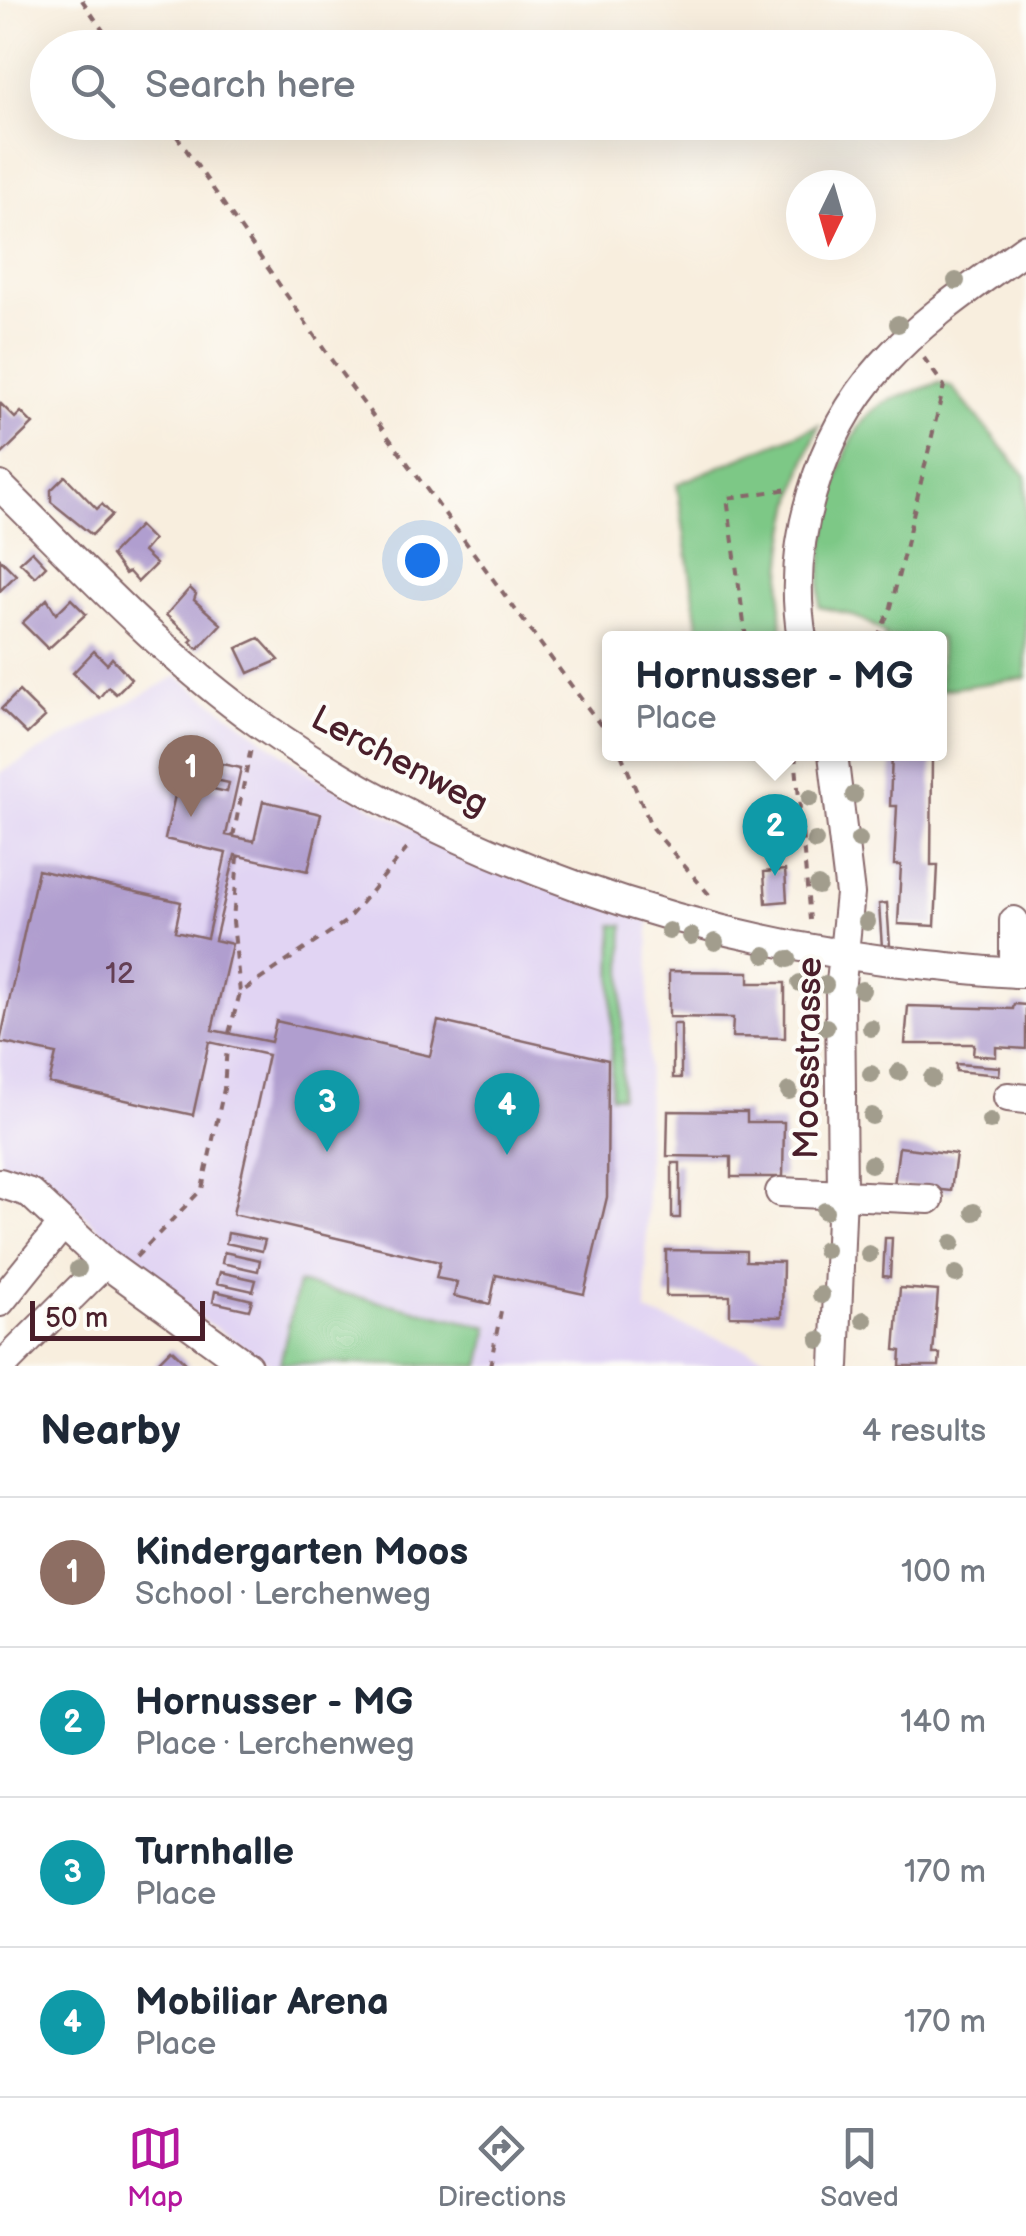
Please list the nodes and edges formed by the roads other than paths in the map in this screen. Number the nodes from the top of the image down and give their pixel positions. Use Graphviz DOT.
graph roads {
  1 [pos="1026,248"];
  2 [pos="4,498"];
  3 [pos="802,631"];
  4 [pos="833,761"];
  5 [pos="1014,921"];
  6 [pos="845,956"];
  7 [pos="1020,973"];
  8 [pos="0,1182"];
  9 [pos="780,1192"];
  10 [pos="842,1192"];
  11 [pos="929,1198"];
  12 [pos="63,1224"];
  13 [pos="112,1268"];
  14 [pos="0,1302"];
  15 [pos="2,1366"];
  16 [pos="247,1366"];
  17 [pos="836,1366"];
  1 -- 3 [label="street"];
  2 -- 6 [label="street, Lerchenweg"];
  4 -- 6 [label="street, Moosstrasse"];
  5 -- 7 [label="street"];
  6 -- 7 [label="street, Lerchenweg"];
  6 -- 10 [label="street, Moosstrasse"];
  8 -- 12 [label="street"];
  9 -- 10 [label="street"];
  10 -- 11 [label="street"];
  10 -- 17 [label="street, Moosstrasse"];
  12 -- 13 [label="street"];
  12 -- 14 [label="street"];
  13 -- 15 [label="street"];
  13 -- 16 [label="street"];
}
